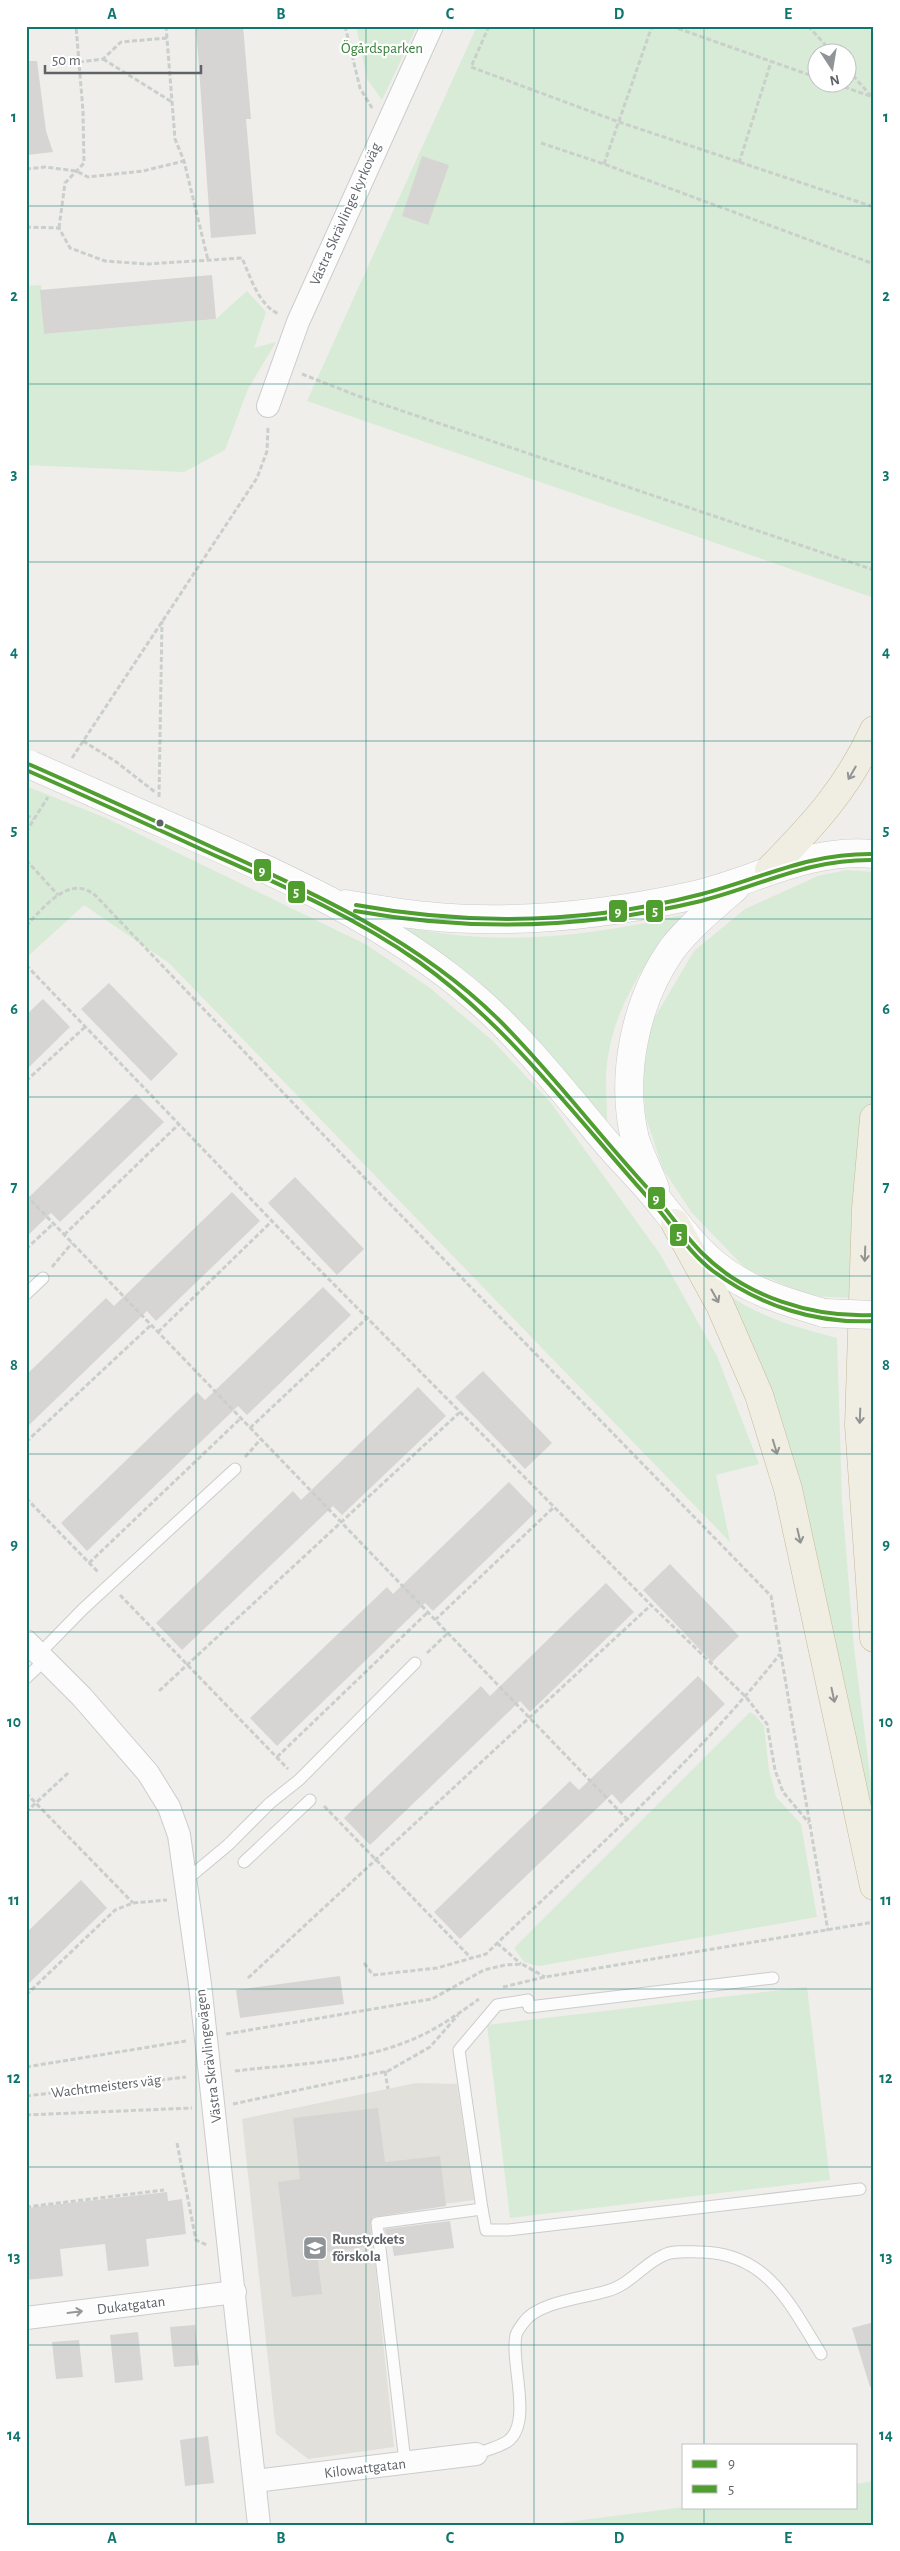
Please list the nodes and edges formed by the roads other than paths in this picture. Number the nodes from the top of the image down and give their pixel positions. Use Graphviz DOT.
graph roads {
  1 [pos="432,26"];
  2 [pos="268,406"];
  3 [pos="874,730"];
  4 [pos="29,764"];
  5 [pos="874,854"];
  6 [pos="757,875"];
  7 [pos="331,902"];
  8 [pos="874,1118"];
  9 [pos="668,1213"];
  10 [pos="43,1278"];
  11 [pos="26,1294"];
  12 [pos="874,1315"];
  13 [pos="235,1469"];
  14 [pos="874,1638"];
  15 [pos="37,1652"];
  16 [pos="415,1663"];
  17 [pos="26,1678"];
  18 [pos="310,1800"];
  19 [pos="244,1862"];
  20 [pos="874,1886"];
  21 [pos="186,1889"];
  22 [pos="773,1978"];
  23 [pos="860,2189"];
  24 [pos="482,2209"];
  25 [pos="235,2292"];
  26 [pos="26,2318"];
  27 [pos="820,2354"];
  28 [pos="476,2454"];
  29 [pos="414,2462"];
  30 [pos="254,2481"];
  31 [pos="259,2525"];
  1 -- 2 [label="street, Västra Skrävlinge kyrkoväg"];
  3 -- 6 [label="highway, one-way"];
  4 -- 7 [label="main road, bridge"];
  5 -- 6 [label="main road"];
  6 -- 7 [label="main road"];
  6 -- 9 [label="main road"];
  7 -- 9 [label="main road"];
  8 -- 14 [label="highway, one-way"];
  9 -- 12 [label="main road, bridge"];
  9 -- 20 [label="highway, one-way"];
  10 -- 11 [label="lane"];
  13 -- 15 [label="lane"];
  15 -- 17 [label="lane"];
  15 -- 21 [label="street, Västra Skrävlingevägen"];
  16 -- 21 [label="lane"];
  18 -- 19 [label="lane"];
  21 -- 25 [label="street, Västra Skrävlingevägen"];
  22 -- 24 [label="lane"];
  23 -- 24 [label="lane"];
  24 -- 29 [label="lane"];
  26 -- 25 [label="street, Dukatgatan, one-way"];
  25 -- 30 [label="street, Västra Skrävlingevägen"];
  27 -- 28 [label="lane"];
  28 -- 29 [label="street, Kilowattgatan"];
  29 -- 30 [label="street, Kilowattgatan"];
  30 -- 31 [label="street, Västra Skrävlingevägen"];
}
